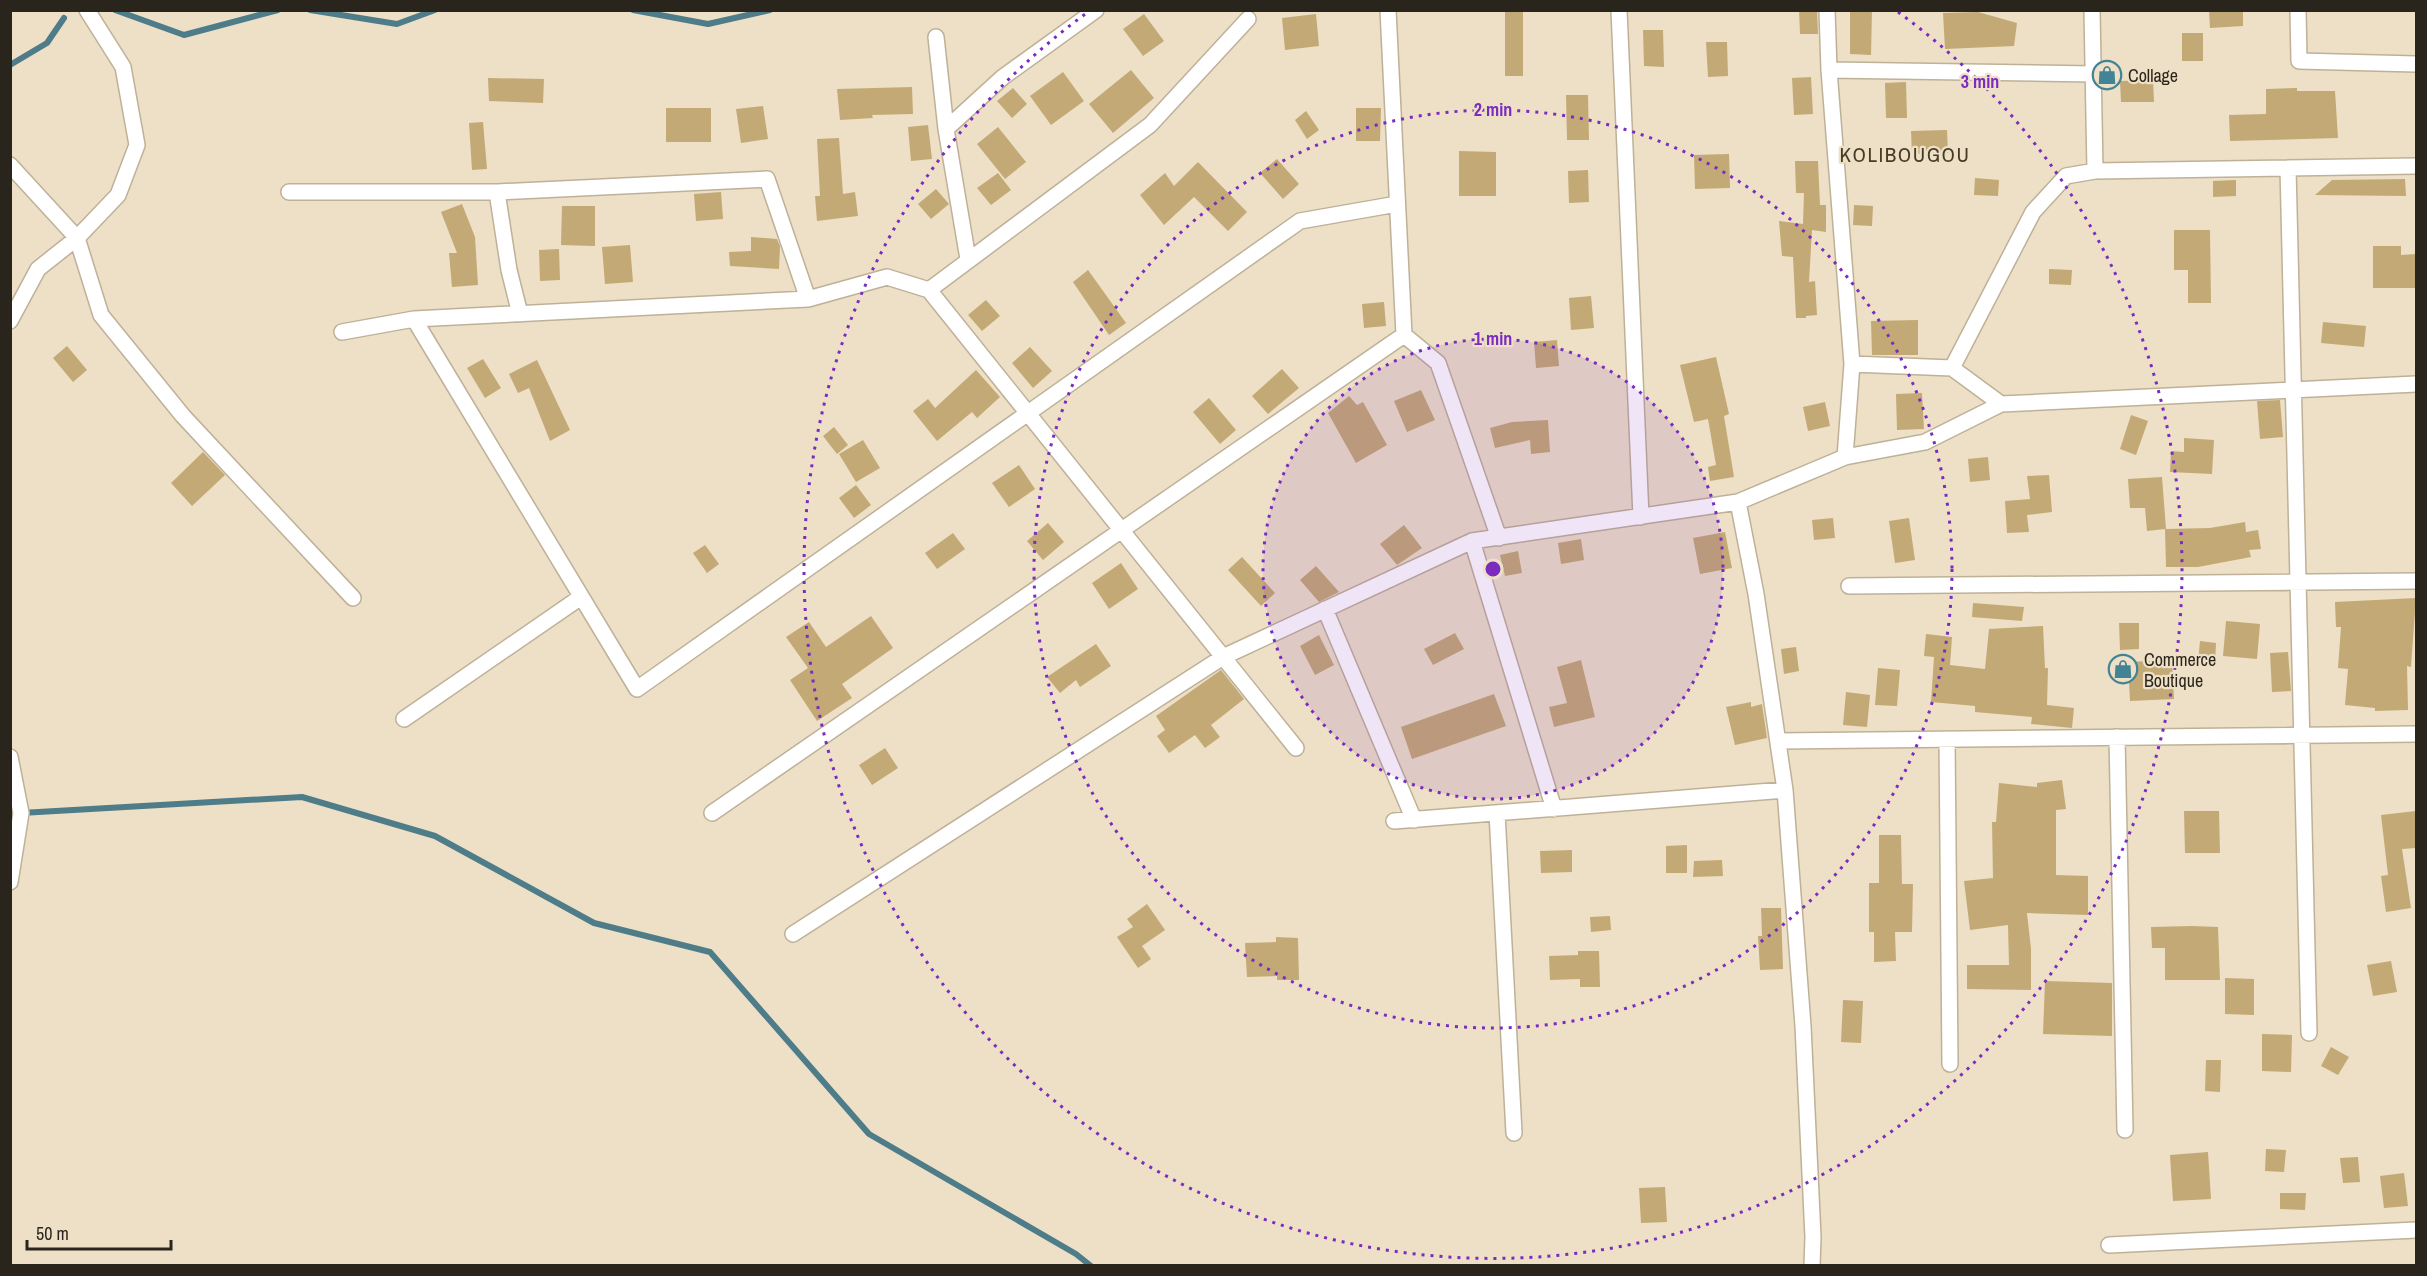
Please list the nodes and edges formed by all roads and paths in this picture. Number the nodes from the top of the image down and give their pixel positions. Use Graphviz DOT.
graph roads {
  1 [pos="87,10"];
  2 [pos="1096,10"];
  3 [pos="1388,10"];
  4 [pos="1619,10"];
  5 [pos="1827,10"];
  6 [pos="2092,10"];
  7 [pos="2298,10"];
  8 [pos="1248,19"];
  9 [pos="936,37"];
  10 [pos="2416,64"];
  11 [pos="1829,70"];
  12 [pos="2094,74"];
  13 [pos="946,129"];
  14 [pos="10,165"];
  15 [pos="2416,166"];
  16 [pos="2288,168"];
  17 [pos="2096,171"];
  18 [pos="289,192"];
  19 [pos="497,192"];
  20 [pos="1397,204"];
  21 [pos="77,238"];
  22 [pos="968,259"];
  23 [pos="928,290"];
  24 [pos="808,299"];
  25 [pos="520,314"];
  26 [pos="414,319"];
  27 [pos="10,321"];
  28 [pos="342,332"];
  29 [pos="1404,335"];
  30 [pos="1852,364"];
  31 [pos="1952,368"];
  32 [pos="2416,384"];
  33 [pos="2293,390"];
  34 [pos="2001,404"];
  35 [pos="1028,413"];
  36 [pos="1845,457"];
  37 [pos="1738,502"];
  38 [pos="1641,517"];
  39 [pos="1122,530"];
  40 [pos="1499,538"];
  41 [pos="1472,542"];
  42 [pos="2416,581"];
  43 [pos="2298,582"];
  44 [pos="1849,586"];
  45 [pos="352,597"];
  46 [pos="581,597"];
  47 [pos="1325,609"];
  48 [pos="1223,657"];
  49 [pos="404,719"];
  50 [pos="2416,734"];
  51 [pos="2302,735"];
  52 [pos="2117,737"];
  53 [pos="1947,739"];
  54 [pos="1778,741"];
  55 [pos="1296,748"];
  56 [pos="10,757"];
  57 [pos="1785,790"];
  58 [pos="1554,809"];
  59 [pos="712,813"];
  60 [pos="1497,813"];
  61 [pos="1414,820"];
  62 [pos="1394,821"];
  63 [pos="10,882"];
  64 [pos="793,934"];
  65 [pos="2309,1033"];
  66 [pos="1950,1064"];
  67 [pos="2125,1130"];
  68 [pos="1514,1133"];
  69 [pos="2416,1230"];
  70 [pos="2109,1245"];
  71 [pos="1812,1266"];
  1 -- 21 [label="street"];
  2 -- 13 [label="street"];
  3 -- 20 [label="street"];
  4 -- 38 [label="street"];
  5 -- 11 [label="street"];
  6 -- 12 [label="street"];
  7 -- 10 [label="street"];
  8 -- 22 [label="street"];
  9 -- 13 [label="street"];
  11 -- 12 [label="street"];
  11 -- 30 [label="street"];
  12 -- 17 [label="street"];
  13 -- 22 [label="street"];
  14 -- 21 [label="street"];
  15 -- 16 [label="street"];
  16 -- 17 [label="street"];
  16 -- 33 [label="street"];
  17 -- 31 [label="street"];
  18 -- 19 [label="street"];
  19 -- 24 [label="street"];
  19 -- 25 [label="street"];
  20 -- 29 [label="street"];
  20 -- 35 [label="street"];
  21 -- 27 [label="street"];
  21 -- 45 [label="street"];
  22 -- 23 [label="street"];
  23 -- 24 [label="street"];
  23 -- 35 [label="street"];
  24 -- 25 [label="street"];
  25 -- 26 [label="street"];
  26 -- 28 [label="street"];
  26 -- 46 [label="street"];
  29 -- 39 [label="street"];
  29 -- 40 [label="street"];
  30 -- 31 [label="street"];
  30 -- 36 [label="street"];
  31 -- 34 [label="street"];
  32 -- 33 [label="street"];
  33 -- 34 [label="street"];
  33 -- 43 [label="street"];
  34 -- 36 [label="street"];
  35 -- 39 [label="street"];
  35 -- 46 [label="street"];
  36 -- 37 [label="street"];
  37 -- 38 [label="street"];
  37 -- 54 [label="street"];
  38 -- 40 [label="street"];
  39 -- 48 [label="street"];
  39 -- 59 [label="street"];
  40 -- 41 [label="street"];
  41 -- 47 [label="street"];
  41 -- 58 [label="street"];
  42 -- 43 [label="street"];
  43 -- 44 [label="street"];
  43 -- 51 [label="street"];
  46 -- 49 [label="street"];
  47 -- 48 [label="street"];
  47 -- 61 [label="street"];
  48 -- 55 [label="street"];
  48 -- 64 [label="street"];
  50 -- 51 [label="street"];
  51 -- 52 [label="street"];
  51 -- 65 [label="street"];
  52 -- 53 [label="street"];
  52 -- 67 [label="street"];
  53 -- 54 [label="street"];
  53 -- 66 [label="street"];
  54 -- 57 [label="street"];
  56 -- 63 [label="street"];
  57 -- 58 [label="street"];
  57 -- 71 [label="street"];
  58 -- 60 [label="street"];
  60 -- 61 [label="street"];
  60 -- 68 [label="street"];
  61 -- 62 [label="street"];
  69 -- 70 [label="street"];
}
